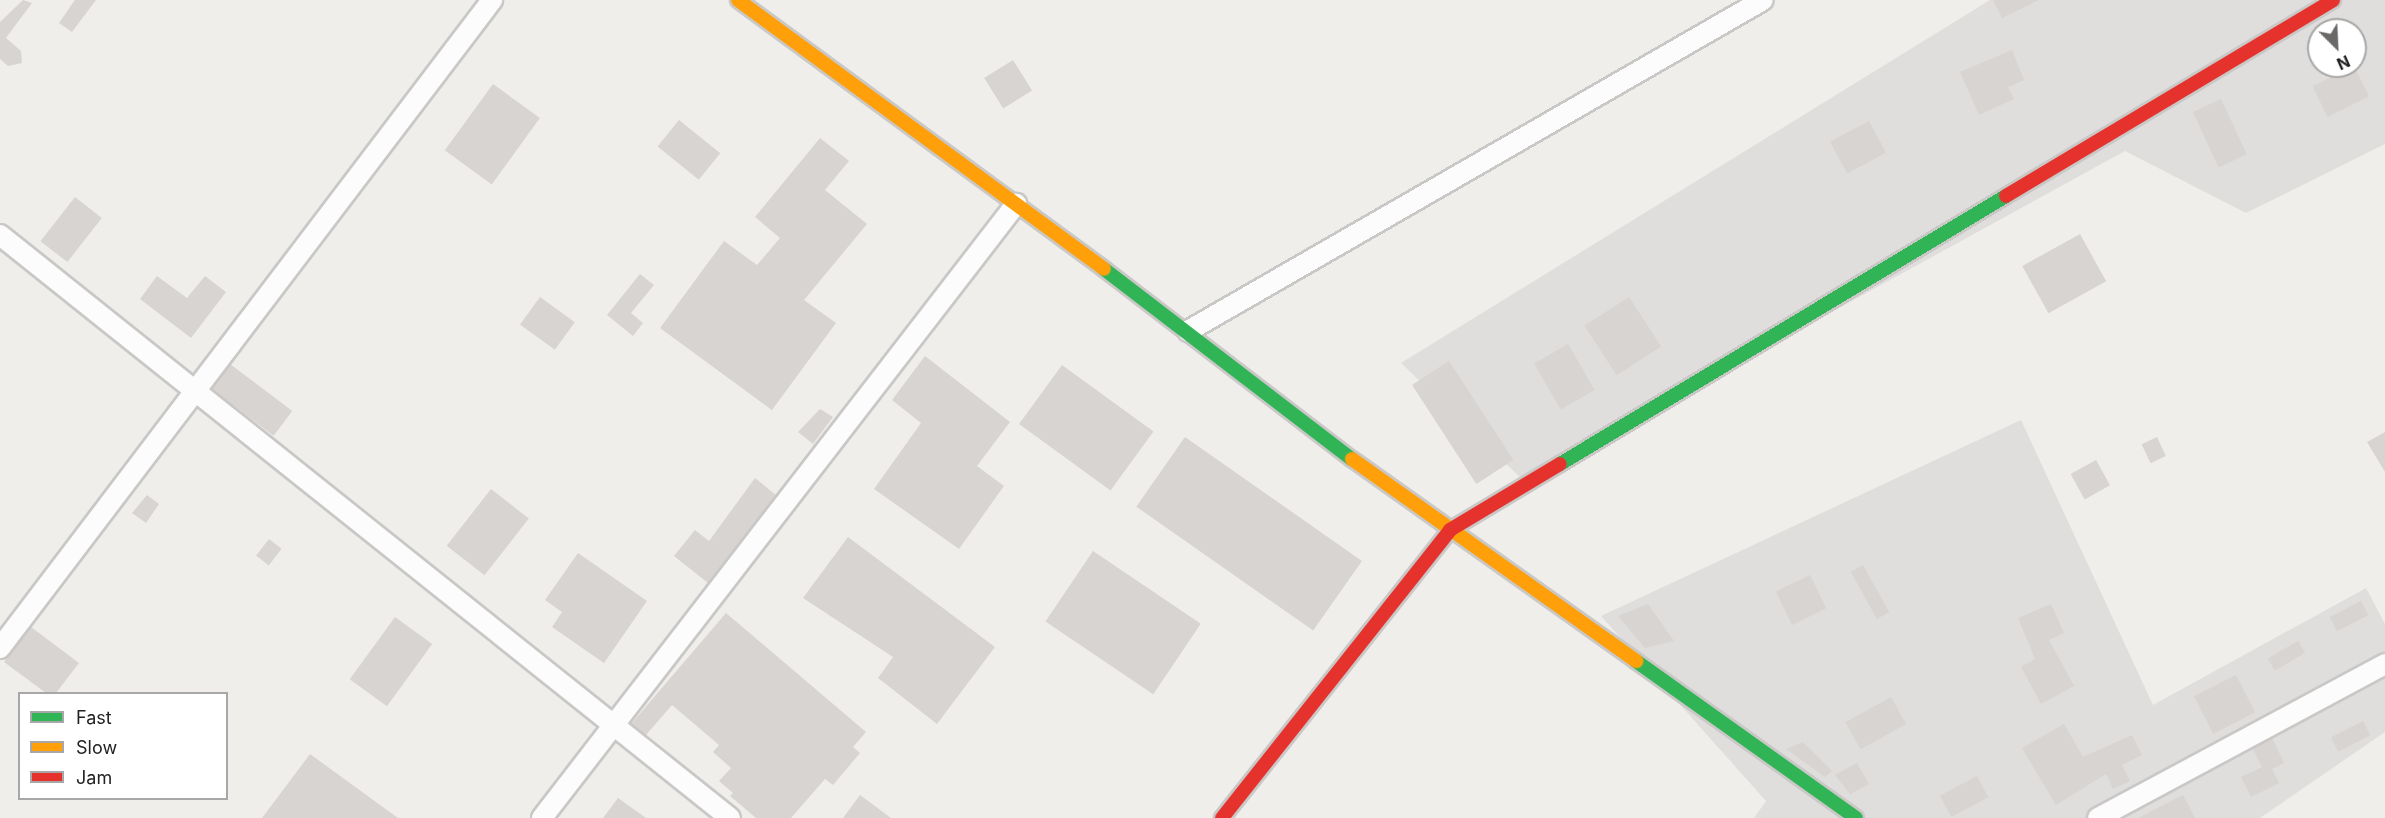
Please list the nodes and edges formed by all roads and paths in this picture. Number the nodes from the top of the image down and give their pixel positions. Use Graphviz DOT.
graph roads {
  1 [pos="492,0"];
  2 [pos="738,0"];
  3 [pos="1763,0"];
  4 [pos="2333,0"];
  5 [pos="1016,204"];
  6 [pos="0,235"];
  7 [pos="1188,331"];
  8 [pos="198,394"];
  9 [pos="1450,530"];
  10 [pos="0,648"];
  11 [pos="2385,664"];
  12 [pos="614,727"];
  13 [pos="542,818"];
  14 [pos="730,818"];
  15 [pos="1222,818"];
  16 [pos="1856,818"];
  17 [pos="2098,818"];
  1 -- 8 [label="street"];
  2 -- 5 [label="street"];
  3 -- 7 [label="street"];
  4 -- 9 [label="street"];
  5 -- 7 [label="street"];
  5 -- 12 [label="street"];
  6 -- 8 [label="street"];
  7 -- 9 [label="street"];
  8 -- 10 [label="street"];
  8 -- 12 [label="street"];
  9 -- 15 [label="street"];
  9 -- 16 [label="street"];
  11 -- 17 [label="street"];
  12 -- 13 [label="street"];
  12 -- 14 [label="street"];
}
